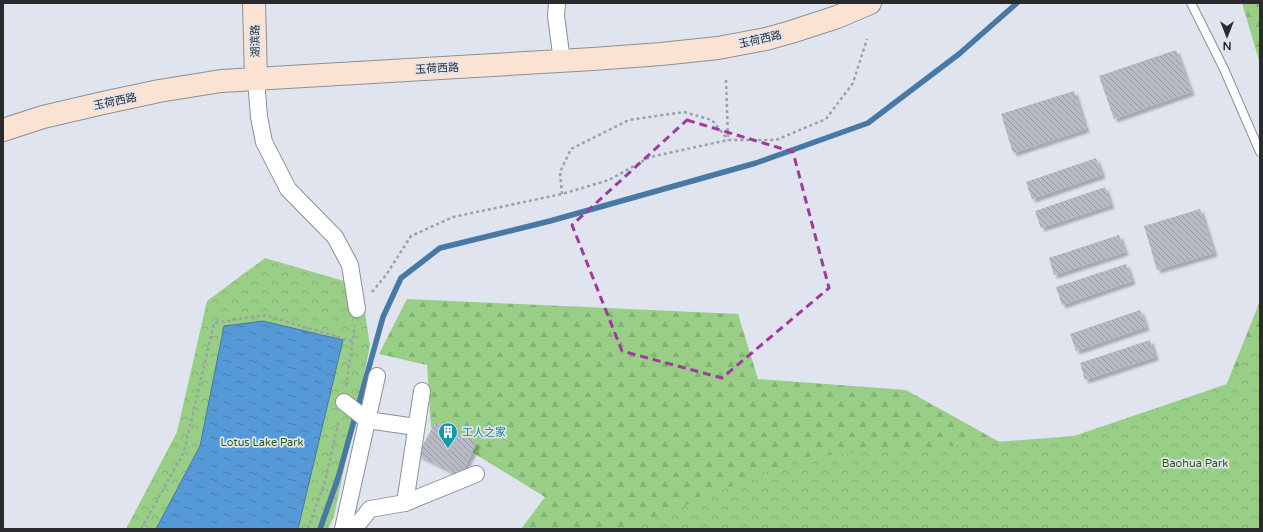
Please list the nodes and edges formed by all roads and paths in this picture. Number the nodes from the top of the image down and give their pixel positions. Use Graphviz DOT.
graph roads {
  1 [pos="254,3"];
  2 [pos="557,3"];
  3 [pos="870,3"];
  4 [pos="1191,3"];
  5 [pos="867,39"];
  6 [pos="562,61"];
  7 [pos="256,79"];
  8 [pos="726,80"];
  9 [pos="3,130"];
  10 [pos="728,140"];
  11 [pos="1260,152"];
  12 [pos="562,194"];
  13 [pos="358,309"];
  14 [pos="352,341"];
  15 [pos="377,376"];
  16 [pos="422,391"];
  17 [pos="344,402"];
  18 [pos="367,420"];
  19 [pos="416,427"];
  20 [pos="476,474"];
  21 [pos="405,504"];
  22 [pos="141,529"];
  23 [pos="308,529"];
  24 [pos="343,529"];
  25 [pos="354,529"];
  1 -- 7 [label="main road, 湖滨路"];
  2 -- 6 [label="street"];
  3 -- 6 [label="main road, 玉荷西路"];
  4 -- 11 [label="lane"];
  5 -- 10 [label="path"];
  6 -- 7 [label="main road, 玉荷西路"];
  7 -- 9 [label="main road, 玉荷西路"];
  7 -- 13 [label="street"];
  8 -- 10 [label="path"];
  10 -- 12 [label="path"];
  10 -- 12 [label="path"];
  12 -- 13 [label="path"];
  13 -- 14 [label="path"];
  14 -- 17 [label="path"];
  14 -- 22 [label="path"];
  15 -- 18 [label="street"];
  16 -- 19 [label="street"];
  17 -- 18 [label="street"];
  17 -- 23 [label="path"];
  18 -- 19 [label="street"];
  18 -- 24 [label="street"];
  19 -- 21 [label="street"];
  20 -- 21 [label="street"];
  21 -- 25 [label="street"];
}
